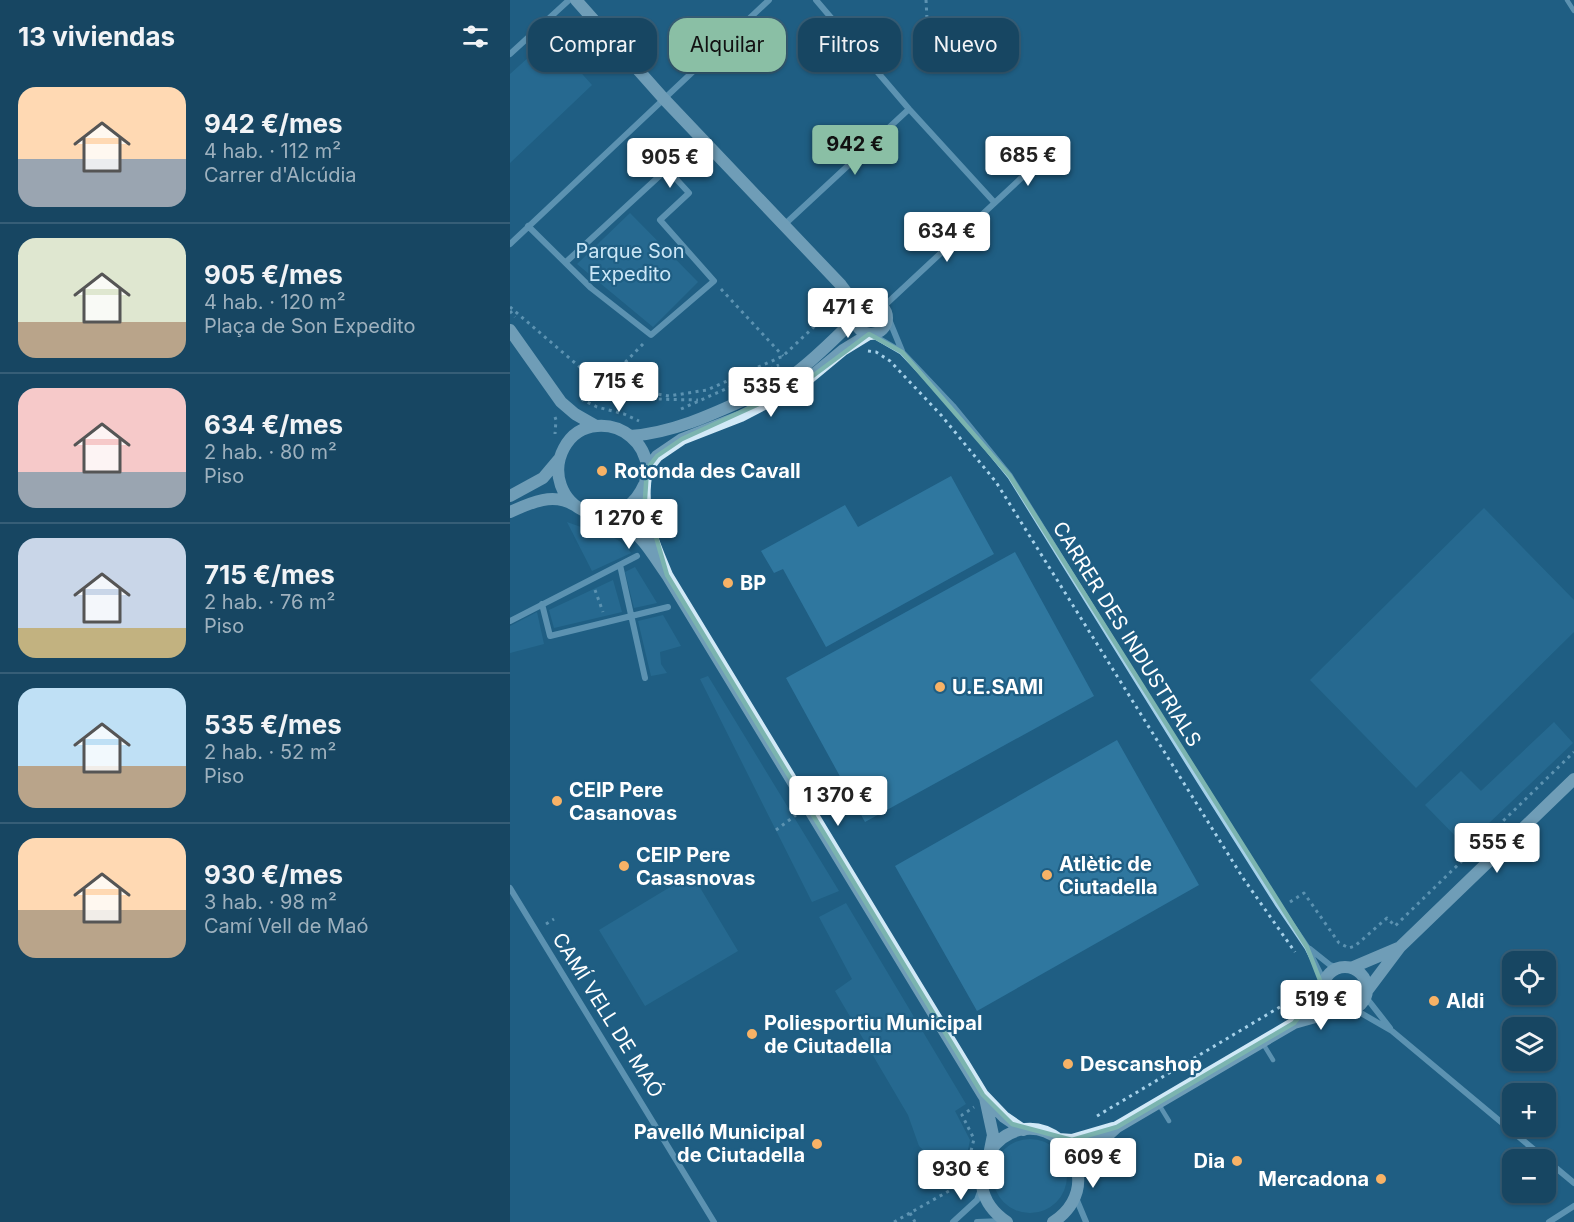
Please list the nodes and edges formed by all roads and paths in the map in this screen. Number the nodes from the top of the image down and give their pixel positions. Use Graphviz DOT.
graph roads {
  1 [pos="569,0"];
  2 [pos="576,0"];
  3 [pos="769,0"];
  4 [pos="816,0"];
  5 [pos="926,0"];
  6 [pos="1567,0"];
  7 [pos="1574,11"];
  8 [pos="927,18"];
  9 [pos="510,54"];
  10 [pos="664,99"];
  11 [pos="909,109"];
  12 [pos="1047,154"];
  13 [pos="994,201"];
  14 [pos="528,226"];
  15 [pos="784,226"];
  16 [pos="510,244"];
  17 [pos="566,262"];
  18 [pos="714,281"];
  19 [pos="841,285"];
  20 [pos="510,309"];
  21 [pos="886,312"];
  22 [pos="857,314"];
  23 [pos="514,325"];
  24 [pos="870,334"];
  25 [pos="651,335"];
  26 [pos="862,351"];
  27 [pos="902,352"];
  28 [pos="783,356"];
  29 [pos="780,365"];
  30 [pos="575,394"];
  31 [pos="700,400"];
  32 [pos="674,412"];
  33 [pos="553,413"];
  34 [pos="644,422"];
  35 [pos="596,426"];
  36 [pos="555,435"];
  37 [pos="630,436"];
  38 [pos="559,458"];
  39 [pos="647,469"];
  40 [pos="645,485"];
  41 [pos="510,496"];
  42 [pos="578,507"];
  43 [pos="510,512"];
  44 [pos="598,515"];
  45 [pos="637,556"];
  46 [pos="620,565"];
  47 [pos="667,575"];
  48 [pos="591,580"];
  49 [pos="542,604"];
  50 [pos="668,607"];
  51 [pos="631,616"];
  52 [pos="510,620"];
  53 [pos="607,622"];
  54 [pos="645,678"];
  55 [pos="1574,752"];
  56 [pos="1574,778"];
  57 [pos="796,815"];
  58 [pos="776,830"];
  59 [pos="510,888"];
  60 [pos="1281,909"];
  61 [pos="1269,917"];
  62 [pos="1307,947"];
  63 [pos="1400,947"];
  64 [pos="1296,953"];
  65 [pos="1345,968"];
  66 [pos="1324,985"];
  67 [pos="1300,994"];
  68 [pos="1366,994"];
  69 [pos="1354,1009"];
  70 [pos="1340,1010"];
  71 [pos="1294,1023"];
  72 [pos="1392,1031"];
  73 [pos="1262,1042"];
  74 [pos="1272,1060"];
  75 [pos="985,1099"];
  76 [pos="1158,1103"];
  77 [pos="1092,1120"];
  78 [pos="1169,1121"];
  79 [pos="1117,1127"];
  80 [pos="1023,1130"];
  81 [pos="1058,1139"];
  82 [pos="990,1150"];
  83 [pos="1077,1169"];
  84 [pos="1574,1183"];
  85 [pos="981,1185"];
  86 [pos="1073,1200"];
  87 [pos="1574,1206"];
  88 [pos="910,1213"];
  89 [pos="714,1222"];
  90 [pos="894,1222"];
  91 [pos="915,1222"];
  92 [pos="953,1222"];
  93 [pos="977,1222"];
  94 [pos="1006,1222"];
  95 [pos="1053,1222"];
  96 [pos="1070,1222"];
  97 [pos="1086,1222"];
  98 [pos="1549,1222"];
  1 -- 9 [label="street"];
  2 -- 10 [label="street"];
  3 -- 10 [label="street"];
  4 -- 11 [label="street"];
  5 -- 8 [label="path"];
  6 -- 7 [label="lane"];
  10 -- 14 [label="street"];
  10 -- 15 [label="street"];
  11 -- 13 [label="street"];
  11 -- 15 [label="street"];
  12 -- 13 [label="street"];
  13 -- 21 [label="street"];
  14 -- 16 [label="street"];
  14 -- 17 [label="street"];
  15 -- 19 [label="street"];
  17 -- 18 [label="street"];
  17 -- 25 [label="street"];
  18 -- 25 [label="street"];
  18 -- 28 [label="path"];
  19 -- 22 [label="street"];
  19 -- 28 [label="path"];
  20 -- 23 [label="path"];
  20 -- 31 [label="path"];
  21 -- 22 [label="street"];
  21 -- 24 [label="street"];
  21 -- 27 [label="street, CARRER DES INDUSTRIALS"];
  22 -- 24 [label="street"];
  22 -- 37 [label="street"];
  23 -- 35 [label="street"];
  24 -- 27 [label="street, CARRER DES INDUSTRIALS"];
  24 -- 39 [label="street"];
  25 -- 28 [label="path"];
  26 -- 61 [label="path"];
  27 -- 60 [label="street, CARRER DES INDUSTRIALS"];
  29 -- 31 [label="path"];
  30 -- 34 [label="path"];
  31 -- 32 [label="path"];
  33 -- 36 [label="path"];
  35 -- 37 [label="street"];
  35 -- 38 [label="street"];
  37 -- 39 [label="street"];
  38 -- 41 [label="street"];
  38 -- 42 [label="street"];
  39 -- 40 [label="street"];
  40 -- 44 [label="street"];
  40 -- 47 [label="street"];
  42 -- 43 [label="street"];
  42 -- 44 [label="street"];
  44 -- 47 [label="street"];
  45 -- 46 [label="street"];
  46 -- 48 [label="street"];
  46 -- 51 [label="street"];
  47 -- 75 [label="street"];
  48 -- 49 [label="street"];
  48 -- 53 [label="path"];
  49 -- 52 [label="street"];
  49 -- 53 [label="street"];
  50 -- 51 [label="street"];
  51 -- 53 [label="street"];
  51 -- 54 [label="street"];
  55 -- 60 [label="path"];
  56 -- 63 [label="street"];
  57 -- 58 [label="path"];
  59 -- 89 [label="street, CAMÍ VELL DE MAÓ"];
  60 -- 61 [label="path"];
  60 -- 62 [label="street, CARRER DES INDUSTRIALS"];
  61 -- 64 [label="path"];
  62 -- 65 [label="street, CARRER DES INDUSTRIALS"];
  62 -- 66 [label="street, CARRER DES INDUSTRIALS"];
  63 -- 65 [label="street"];
  63 -- 68 [label="street"];
  65 -- 66 [label="street"];
  65 -- 68 [label="street"];
  66 -- 70 [label="street"];
  66 -- 71 [label="street"];
  67 -- 77 [label="path"];
  68 -- 69 [label="street"];
  68 -- 72 [label="street"];
  69 -- 70 [label="street"];
  69 -- 72 [label="street"];
  70 -- 71 [label="street"];
  71 -- 73 [label="street"];
  72 -- 84 [label="street"];
  73 -- 74 [label="lane"];
  73 -- 76 [label="street"];
  75 -- 80 [label="street"];
  75 -- 82 [label="street"];
  75 -- 88 [label="path"];
  76 -- 78 [label="lane"];
  76 -- 79 [label="street"];
  79 -- 81 [label="street"];
  79 -- 83 [label="street"];
  80 -- 81 [label="street"];
  80 -- 82 [label="street"];
  81 -- 83 [label="street"];
  82 -- 85 [label="street"];
  83 -- 86 [label="street"];
  85 -- 92 [label="street"];
  85 -- 94 [label="street"];
  86 -- 95 [label="street"];
  86 -- 96 [label="street"];
  86 -- 97 [label="street"];
  87 -- 98 [label="street"];
  88 -- 90 [label="path"];
  88 -- 91 [label="path"];
  93 -- 94 [label="street"];
}
